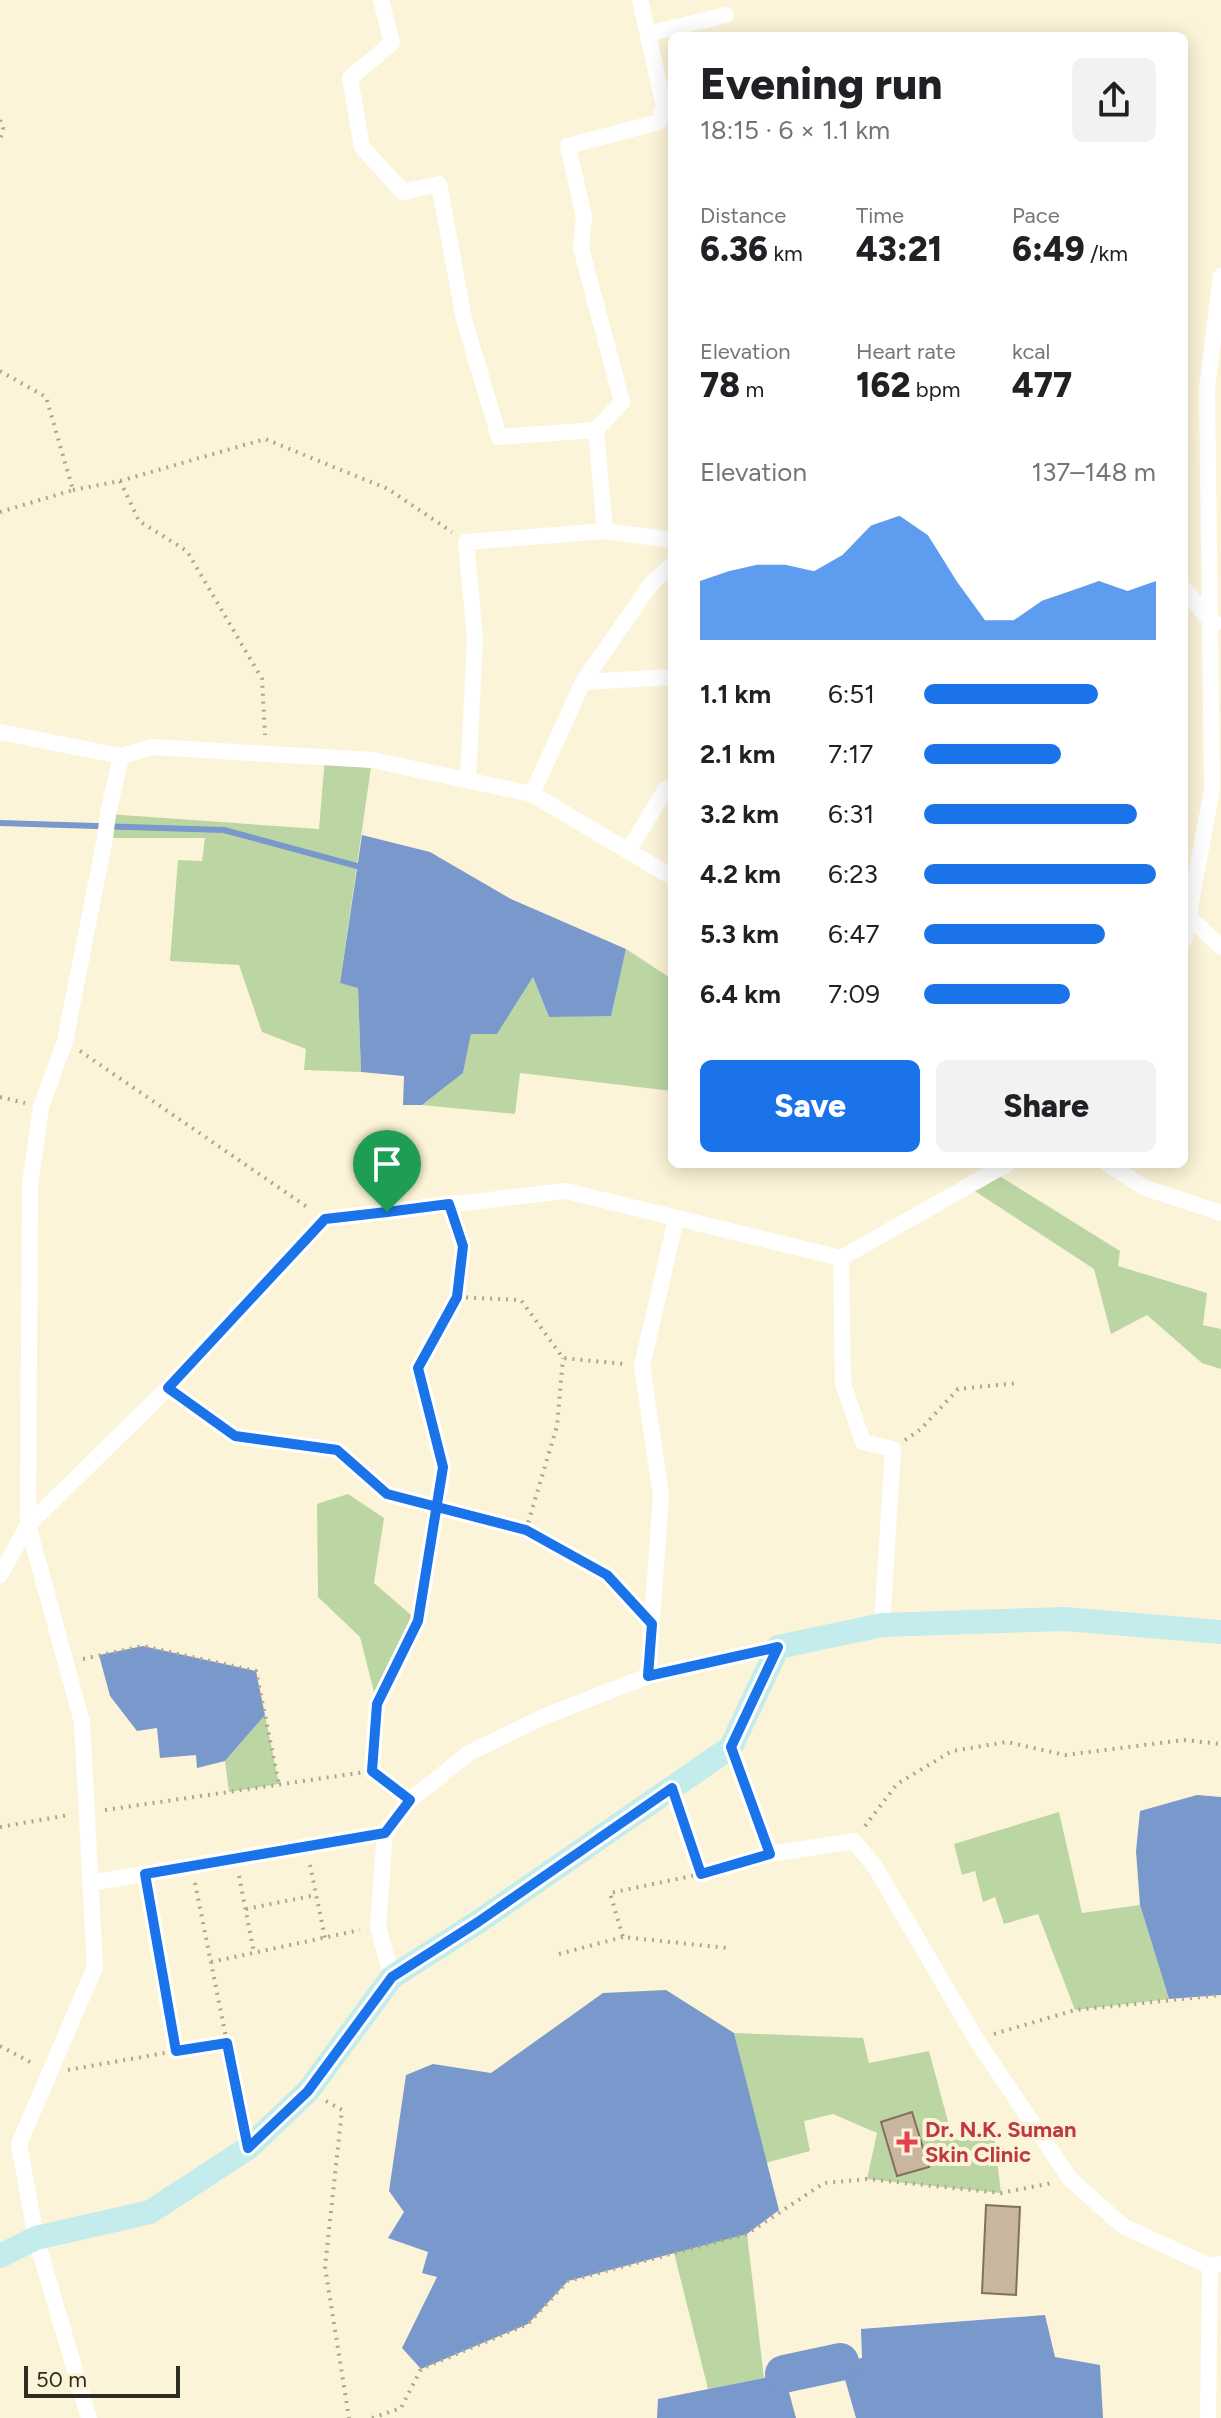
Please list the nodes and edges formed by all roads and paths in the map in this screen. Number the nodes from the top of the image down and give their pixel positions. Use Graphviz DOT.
graph roads {
  1 [pos="381,0"];
  2 [pos="640,0"];
  3 [pos="726,15"];
  4 [pos="648,34"];
  5 [pos="0,120"];
  6 [pos="0,140"];
  7 [pos="1221,276"];
  8 [pos="0,371"];
  9 [pos="596,430"];
  10 [pos="120,481"];
  11 [pos="73,490"];
  12 [pos="0,512"];
  13 [pos="605,531"];
  14 [pos="668,539"];
  15 [pos="466,542"];
  16 [pos="668,569"];
  17 [pos="1188,593"];
  18 [pos="1216,623"];
  19 [pos="668,677"];
  20 [pos="583,682"];
  21 [pos="0,732"];
  22 [pos="266,754"];
  23 [pos="121,756"];
  24 [pos="468,780"];
  25 [pos="668,789"];
  26 [pos="1217,789"];
  27 [pos="532,794"];
  28 [pos="628,851"];
  29 [pos="668,875"];
  30 [pos="1188,908"];
  31 [pos="1188,918"];
  32 [pos="1221,947"];
  33 [pos="65,1041"];
  34 [pos="0,1097"];
  35 [pos="41,1107"];
  36 [pos="1000,1168"];
  37 [pos="1114,1168"];
  38 [pos="449,1204"];
  39 [pos="1221,1213"];
  40 [pos="325,1219"];
  41 [pos="676,1219"];
  42 [pos="841,1258"];
  43 [pos="457,1297"];
  44 [pos="563,1358"];
  45 [pos="642,1366"];
  46 [pos="1018,1383"];
  47 [pos="168,1388"];
  48 [pos="893,1449"];
  49 [pos="436,1505"];
  50 [pos="28,1525"];
  51 [pos="526,1530"];
  52 [pos="0,1575"];
  53 [pos="652,1624"];
  54 [pos="882,1625"];
  55 [pos="1221,1632"];
  56 [pos="778,1647"];
  57 [pos="99,1655"];
  58 [pos="648,1676"];
  59 [pos="1221,1744"];
  60 [pos="731,1747"];
  61 [pos="372,1771"];
  62 [pos="279,1784"];
  63 [pos="672,1788"];
  64 [pos="410,1800"];
  65 [pos="88,1812"];
  66 [pos="0,1827"];
  67 [pos="385,1833"];
  68 [pos="854,1841"];
  69 [pos="306,1847"];
  70 [pos="770,1854"];
  71 [pos="236,1858"];
  72 [pos="191,1866"];
  73 [pos="145,1874"];
  74 [pos="701,1874"];
  75 [pos="91,1883"];
  76 [pos="316,1895"];
  77 [pos="246,1909"];
  78 [pos="378,1927"];
  79 [pos="623,1937"];
  80 [pos="325,1938"];
  81 [pos="727,1948"];
  82 [pos="254,1953"];
  83 [pos="559,1954"];
  84 [pos="211,1962"];
  85 [pos="392,1977"];
  86 [pos="1221,1995"];
  87 [pos="976,2039"];
  88 [pos="227,2043"];
  89 [pos="0,2046"];
  90 [pos="176,2051"];
  91 [pos="51,2073"];
  92 [pos="308,2091"];
  93 [pos="248,2148"];
  94 [pos="1070,2179"];
  95 [pos="36,2238"];
  96 [pos="0,2256"];
  97 [pos="1216,2265"];
  98 [pos="89,2418"];
  99 [pos="349,2418"];
  100 [pos="372,2418"];
  101 [pos="1208,2418"];
  1 -- 9 [label="street"];
  2 -- 4 [label="street"];
  3 -- 4 [label="street"];
  4 -- 9 [label="street"];
  5 -- 6 [label="path"];
  7 -- 18 [label="street"];
  8 -- 11 [label="path"];
  9 -- 13 [label="street"];
  10 -- 11 [label="path"];
  10 -- 15 [label="path"];
  10 -- 22 [label="path"];
  11 -- 12 [label="path"];
  13 -- 14 [label="street"];
  13 -- 15 [label="street"];
  15 -- 24 [label="street"];
  16 -- 20 [label="street"];
  17 -- 18 [label="street"];
  18 -- 26 [label="street"];
  19 -- 20 [label="street"];
  20 -- 27 [label="street"];
  21 -- 23 [label="street"];
  22 -- 23 [label="street"];
  22 -- 24 [label="street"];
  23 -- 33 [label="street"];
  24 -- 27 [label="street"];
  25 -- 28 [label="street"];
  26 -- 30 [label="street"];
  27 -- 28 [label="street"];
  28 -- 29 [label="street"];
  31 -- 32 [label="street"];
  33 -- 35 [label="street"];
  33 -- 40 [label="path"];
  34 -- 35 [label="path"];
  35 -- 50 [label="street"];
  36 -- 42 [label="street"];
  37 -- 39 [label="street"];
  38 -- 40 [label="street"];
  38 -- 41 [label="street"];
  38 -- 43 [label="path"];
  40 -- 47 [label="street"];
  41 -- 42 [label="street"];
  41 -- 45 [label="street"];
  42 -- 48 [label="street"];
  43 -- 44 [label="path"];
  43 -- 49 [label="path"];
  44 -- 45 [label="path"];
  44 -- 51 [label="path"];
  45 -- 53 [label="street"];
  46 -- 48 [label="path"];
  47 -- 49 [label="path"];
  47 -- 50 [label="street"];
  48 -- 54 [label="street"];
  49 -- 51 [label="path"];
  49 -- 61 [label="path"];
  50 -- 52 [label="street"];
  50 -- 65 [label="street"];
  51 -- 53 [label="path"];
  53 -- 58 [label="street"];
  54 -- 55 [label="main road"];
  54 -- 56 [label="main road"];
  56 -- 58 [label="street"];
  56 -- 60 [label="main road"];
  57 -- 62 [label="path"];
  58 -- 64 [label="street"];
  59 -- 68 [label="path"];
  60 -- 63 [label="main road"];
  60 -- 70 [label="street"];
  61 -- 62 [label="path"];
  61 -- 64 [label="path"];
  62 -- 65 [label="path"];
  63 -- 74 [label="path"];
  63 -- 85 [label="main road"];
  64 -- 67 [label="street"];
  65 -- 66 [label="path"];
  65 -- 75 [label="street"];
  67 -- 69 [label="street"];
  67 -- 78 [label="street"];
  68 -- 70 [label="street"];
  68 -- 87 [label="street"];
  69 -- 71 [label="street"];
  69 -- 76 [label="path"];
  70 -- 74 [label="path"];
  71 -- 72 [label="street"];
  71 -- 77 [label="path"];
  72 -- 73 [label="street"];
  72 -- 84 [label="path"];
  73 -- 75 [label="street"];
  73 -- 90 [label="path"];
  74 -- 79 [label="path"];
  75 -- 91 [label="street"];
  76 -- 77 [label="path"];
  76 -- 80 [label="path"];
  77 -- 82 [label="path"];
  78 -- 80 [label="path"];
  78 -- 85 [label="street"];
  79 -- 81 [label="path"];
  79 -- 83 [label="path"];
  80 -- 82 [label="path"];
  82 -- 84 [label="path"];
  84 -- 88 [label="path"];
  85 -- 92 [label="main road"];
  86 -- 87 [label="path"];
  87 -- 94 [label="street"];
  88 -- 90 [label="path"];
  88 -- 93 [label="path"];
  89 -- 91 [label="path"];
  90 -- 91 [label="path"];
  91 -- 95 [label="street"];
  92 -- 93 [label="main road"];
  92 -- 99 [label="path"];
  93 -- 95 [label="main road"];
  94 -- 97 [label="street"];
  94 -- 100 [label="path"];
  95 -- 96 [label="main road"];
  95 -- 98 [label="street"];
  97 -- 101 [label="street"];
}
